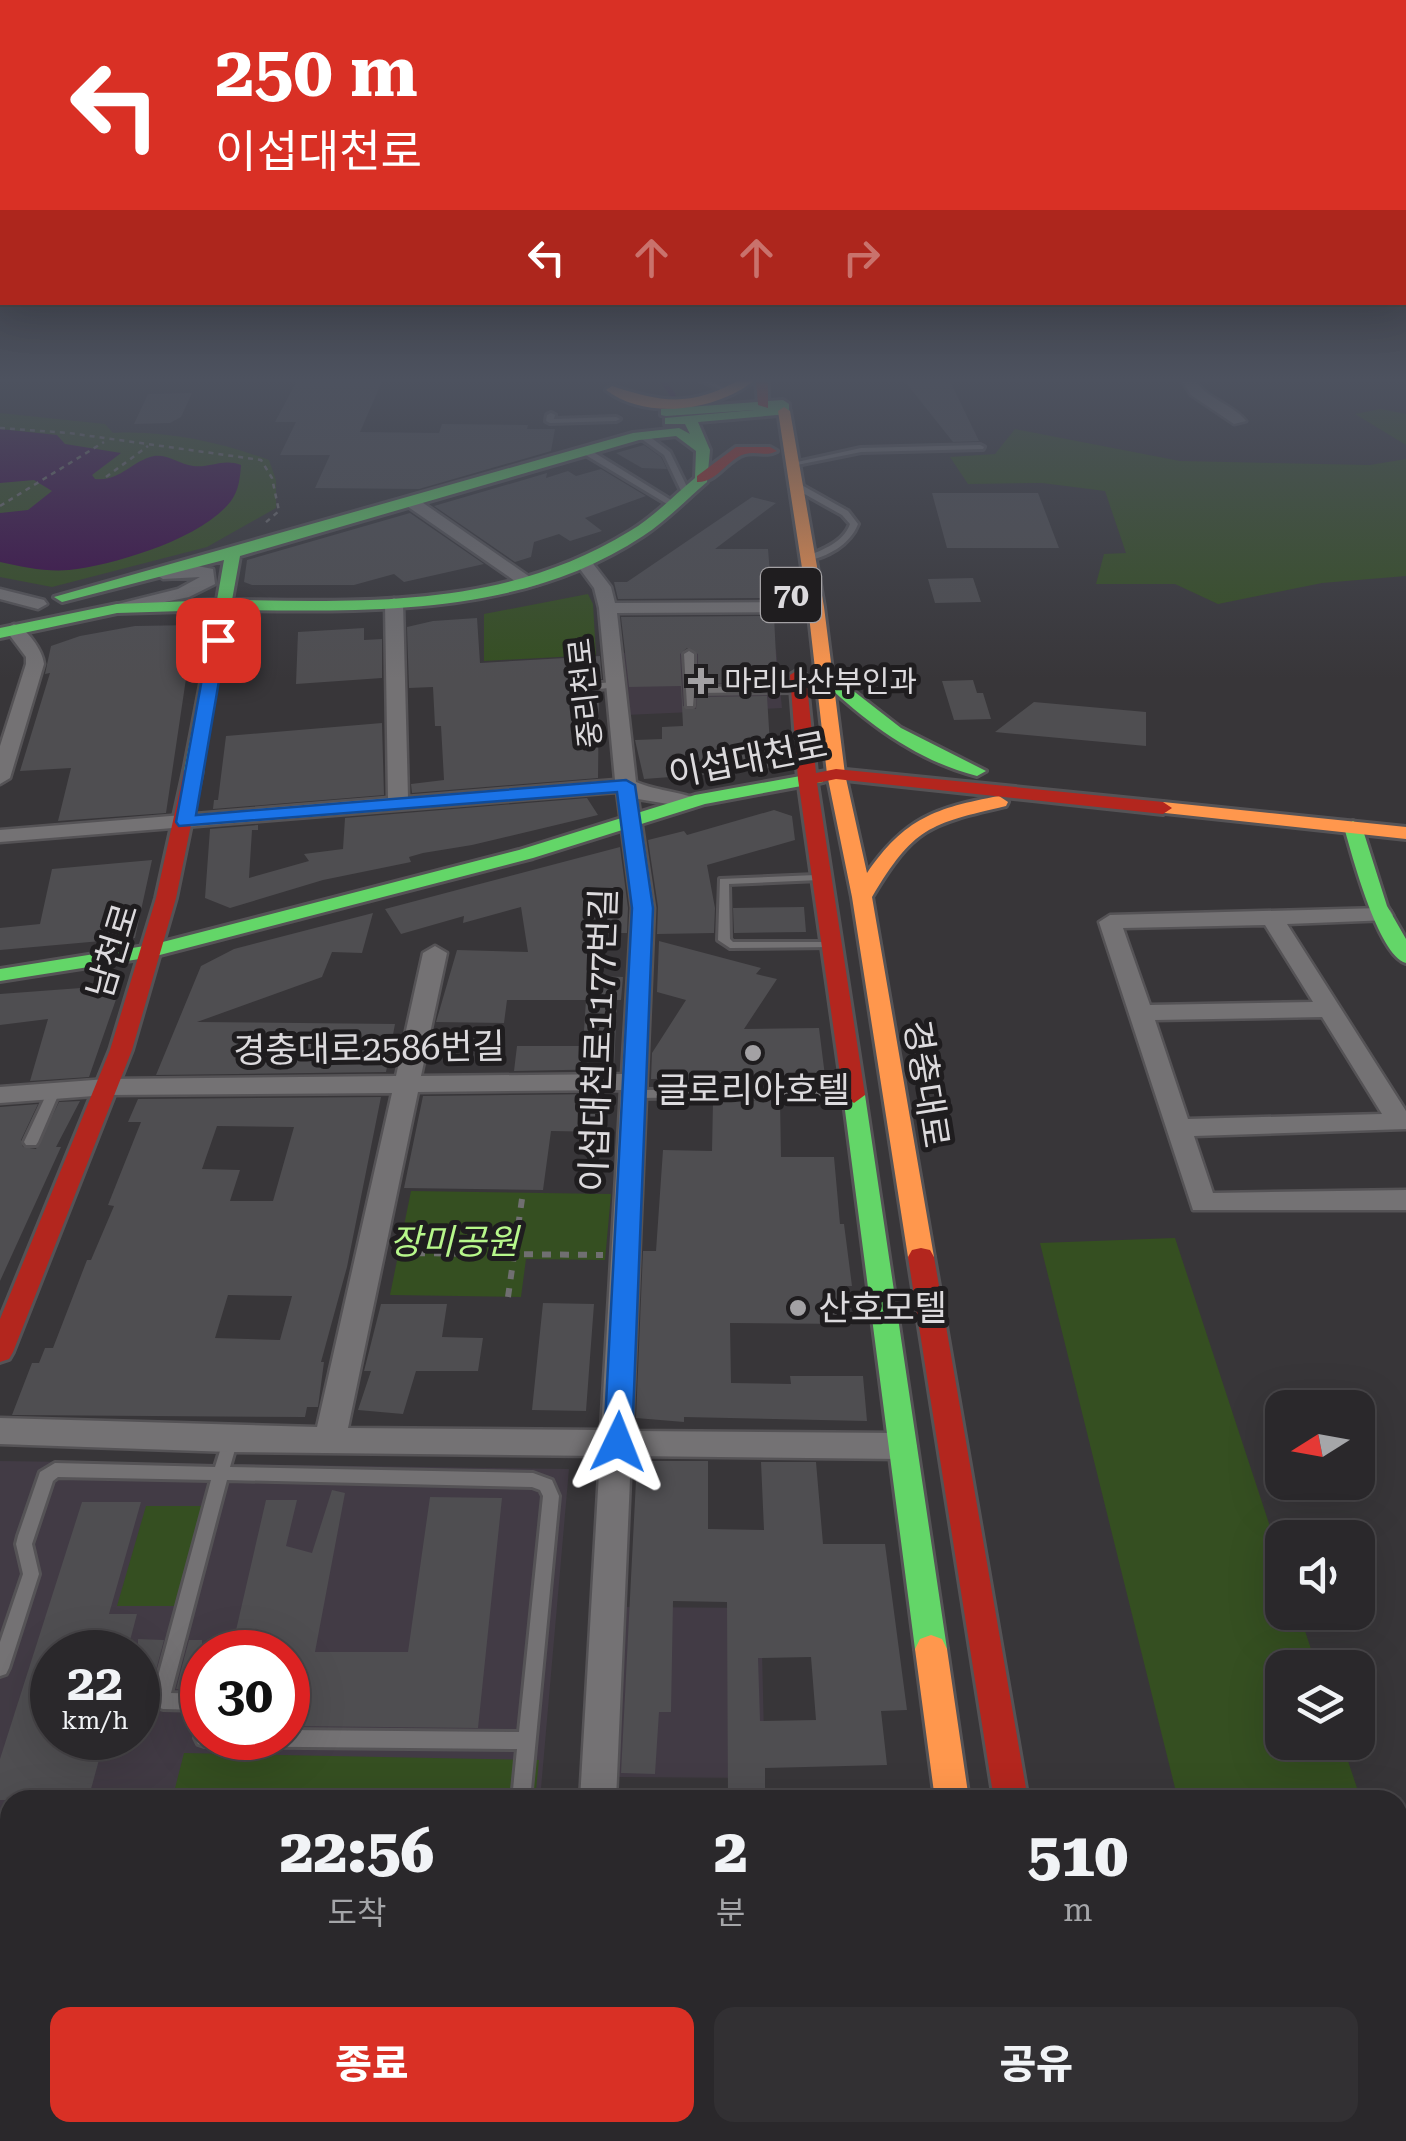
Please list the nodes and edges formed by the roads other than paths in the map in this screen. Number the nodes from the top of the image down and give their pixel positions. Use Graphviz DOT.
graph roads {
  1 [pos="491,479"];
  2 [pos="655,479"];
  3 [pos="680,479"];
  4 [pos="693,479"];
  5 [pos="703,479"];
  6 [pos="774,479"];
  7 [pos="794,479"];
  8 [pos="800,479"];
  9 [pos="688,493"];
  10 [pos="410,502"];
  11 [pos="233,553"];
  12 [pos="809,559"];
  13 [pos="585,565"];
  14 [pos="142,576"];
  15 [pos="531,584"];
  16 [pos="0,594"];
  17 [pos="394,603"];
  18 [pos="38,604"];
  19 [pos="223,605"];
  20 [pos="608,608"];
  21 [pos="97,610"];
  22 [pos="793,615"];
  23 [pos="4,630"];
  24 [pos="689,654"];
  25 [pos="796,656"];
  26 [pos="824,673"];
  27 [pos="614,686"];
  28 [pos="591,687"];
  29 [pos="799,689"];
  30 [pos="691,690"];
  31 [pos="690,704"];
  32 [pos="836,774"];
  33 [pos="0,778"];
  34 [pos="807,778"];
  35 [pos="626,785"];
  36 [pos="1060,794"];
  37 [pos="692,802"];
  38 [pos="398,804"];
  39 [pos="631,821"];
  40 [pos="186,822"];
  41 [pos="1353,828"];
  42 [pos="1406,833"];
  43 [pos="0,836"];
  44 [pos="824,878"];
  45 [pos="862,897"];
  46 [pos="1382,915"];
  47 [pos="1272,918"];
  48 [pos="833,947"];
  49 [pos="152,951"];
  50 [pos="435,952"];
  51 [pos="1406,956"];
  52 [pos="0,975"];
  53 [pos="1329,1010"];
  54 [pos="1140,1012"];
  55 [pos="407,1082"];
  56 [pos="106,1086"];
  57 [pos="632,1088"];
  58 [pos="54,1091"];
  59 [pos="847,1093"];
  60 [pos="0,1095"];
  61 [pos="1178,1128"];
  62 [pos="31,1142"];
  63 [pos="1406,1200"];
  64 [pos="0,1352"];
  65 [pos="0,1431"];
  66 [pos="230,1439"];
  67 [pos="330,1440"];
  68 [pos="618,1442"];
  69 [pos="894,1446"];
  70 [pos="222,1471"];
  71 [pos="901,1574"];
  72 [pos="0,1668"];
  73 [pos="180,1703"];
  74 [pos="310,1737"];
  75 [pos="527,1741"];
  76 [pos="522,1790"];
  77 [pos="599,1790"];
  78 [pos="949,1790"];
  79 [pos="1008,1790"];
  1 -- 10 [label="street"];
  2 -- 9 [label="lane"];
  3 -- 9 [label="lane"];
  4 -- 9 [label="street"];
  5 -- 9 [label="street"];
  6 -- 22 [label="street, 경충대로 / 70"];
  7 -- 12 [label="street, 경충대로 / 70"];
  8 -- 12 [label="lane"];
  9 -- 13 [label="street"];
  10 -- 11 [label="street"];
  10 -- 15 [label="street"];
  11 -- 14 [label="street"];
  11 -- 19 [label="street, 남천로"];
  12 -- 26 [label="street, 경충대로 / 70"];
  13 -- 15 [label="street"];
  13 -- 20 [label="street, 중리천로"];
  14 -- 18 [label="street"];
  14 -- 21 [label="street"];
  15 -- 17 [label="street"];
  16 -- 18 [label="street"];
  17 -- 19 [label="street"];
  17 -- 38 [label="street"];
  18 -- 23 [label="street"];
  19 -- 21 [label="street"];
  19 -- 40 [label="street, 남천로"];
  20 -- 22 [label="street, 경충대로"];
  20 -- 27 [label="street, 중리천로"];
  21 -- 23 [label="street"];
  23 -- 33 [label="street"];
  24 -- 30 [label="lane"];
  25 -- 29 [label="street, 경충대로 / 70"];
  26 -- 32 [label="street, 경충대로 / 70"];
  26 -- 36 [label="street"];
  27 -- 28 [label="lane"];
  27 -- 35 [label="street, 중리천로"];
  29 -- 30 [label="lane"];
  29 -- 34 [label="street, 경충대로 / 70"];
  30 -- 31 [label="lane"];
  32 -- 34 [label="street, 이섭대천로"];
  32 -- 36 [label="street, 이섭대천로"];
  32 -- 45 [label="street, 경충대로"];
  34 -- 37 [label="street, 이섭대천로"];
  34 -- 44 [label="street, 경충대로"];
  35 -- 37 [label="street"];
  35 -- 38 [label="street, 이섭대천로"];
  35 -- 39 [label="street, 중리천로"];
  36 -- 41 [label="street, 이섭대천로"];
  36 -- 45 [label="street"];
  37 -- 39 [label="street, 이섭대천로"];
  38 -- 40 [label="street, 이섭대천로"];
  39 -- 49 [label="street, 이섭대천로"];
  39 -- 57 [label="street, 이섭대천로1177번길"];
  40 -- 43 [label="street"];
  40 -- 49 [label="street, 남천로"];
  41 -- 42 [label="street, 이섭대천로"];
  41 -- 46 [label="street"];
  44 -- 48 [label="street, 경충대로"];
  44 -- 48 [label="lane"];
  45 -- 79 [label="street, 경충대로"];
  46 -- 47 [label="street"];
  46 -- 51 [label="street"];
  47 -- 53 [label="street"];
  47 -- 54 [label="street"];
  48 -- 59 [label="street, 경충대로"];
  49 -- 52 [label="street, 이섭대천로"];
  49 -- 56 [label="street, 남천로"];
  50 -- 55 [label="street"];
  53 -- 54 [label="street"];
  53 -- 61 [label="street"];
  54 -- 61 [label="street"];
  55 -- 56 [label="street, 경충대로2586번길"];
  55 -- 57 [label="street, 경충대로2586번길"];
  55 -- 67 [label="street"];
  56 -- 58 [label="street, 경충대로2586번길"];
  56 -- 64 [label="street, 남천로"];
  57 -- 59 [label="lane, 경충대로2586번길"];
  57 -- 68 [label="street, 이섭대천로1177번길"];
  58 -- 60 [label="street, 경충대로2586번길"];
  58 -- 62 [label="lane"];
  59 -- 69 [label="street, 경충대로"];
  61 -- 63 [label="street"];
  65 -- 66 [label="street"];
  66 -- 67 [label="street"];
  66 -- 70 [label="lane"];
  67 -- 68 [label="street"];
  68 -- 69 [label="street"];
  68 -- 77 [label="street, 이섭대천로1177번길"];
  69 -- 71 [label="lane, 경충대로"];
  69 -- 78 [label="street, 경충대로"];
  70 -- 72 [label="lane"];
  70 -- 73 [label="lane"];
  70 -- 75 [label="lane"];
  74 -- 75 [label="lane"];
  75 -- 76 [label="lane"];
}
